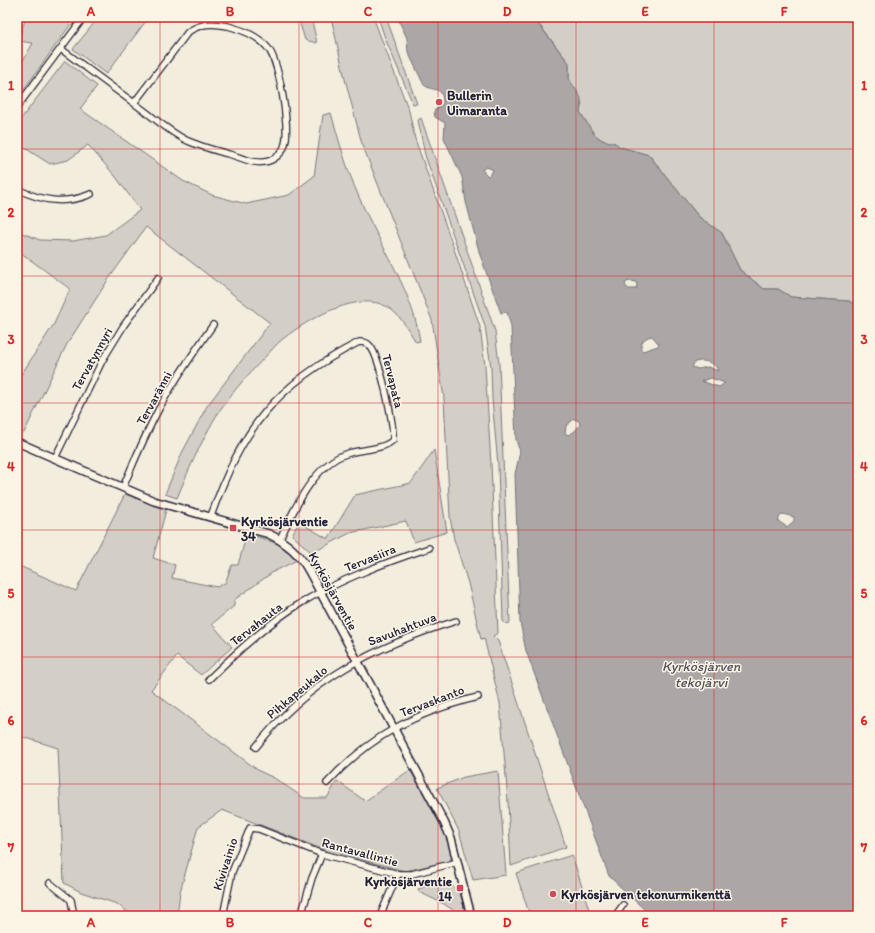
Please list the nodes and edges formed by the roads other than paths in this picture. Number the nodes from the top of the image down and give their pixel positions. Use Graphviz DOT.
graph roads {
  1 [pos="84,17"];
  2 [pos="61,49"];
  3 [pos="134,103"];
  4 [pos="17,107"];
  5 [pos="17,189"];
  6 [pos="91,194"];
  7 [pos="158,278"];
  8 [pos="213,325"];
  9 [pos="17,442"];
  10 [pos="55,458"];
  11 [pos="123,487"];
  12 [pos="211,516"];
  13 [pos="280,539"];
  14 [pos="429,548"];
  15 [pos="320,592"];
  16 [pos="456,621"];
  17 [pos="357,660"];
  18 [pos="209,678"];
  19 [pos="478,697"];
  20 [pos="394,728"];
  21 [pos="256,746"];
  22 [pos="327,783"];
  23 [pos="259,828"];
  24 [pos="322,854"];
  25 [pos="458,862"];
  26 [pos="398,874"];
  27 [pos="50,883"];
  28 [pos="623,905"];
  29 [pos="74,916"];
  30 [pos="223,916"];
  31 [pos="301,916"];
  32 [pos="380,916"];
  33 [pos="471,916"];
  34 [pos="615,916"];
  1 -- 2 [label="street"];
  2 -- 3 [label="street"];
  2 -- 4 [label="street"];
  3 -- 3 [label="street"];
  5 -- 6 [label="street"];
  7 -- 10 [label="street, Tervatynnyri"];
  8 -- 11 [label="street, Tervaränni"];
  9 -- 10 [label="street, Kyrkösjärventie"];
  10 -- 11 [label="street, Kyrkösjärventie"];
  11 -- 12 [label="street, Kyrkösjärventie"];
  12 -- 13 [label="street, Kyrkösjärventie"];
  12 -- 13 [label="street, Tervapata"];
  13 -- 15 [label="street, Kyrkösjärventie"];
  14 -- 15 [label="street, Tervasiira"];
  15 -- 17 [label="street, Kyrkösjärventie"];
  15 -- 18 [label="street, Tervahauta"];
  16 -- 17 [label="street, Savuhahtuva"];
  17 -- 20 [label="street, Kyrkösjärventie"];
  17 -- 21 [label="street, Pihkapeukalo"];
  19 -- 20 [label="street, Tervaskanto"];
  20 -- 22 [label="street, Tervaskanto"];
  20 -- 25 [label="street, Kyrkösjärventie"];
  23 -- 24 [label="street, Rantavallintie"];
  23 -- 30 [label="street, Kivivainio"];
  24 -- 26 [label="street, Rantavallintie"];
  24 -- 31 [label="street"];
  25 -- 26 [label="street, Rantavallintie"];
  25 -- 33 [label="street, Kyrkösjärventie"];
  26 -- 32 [label="street"];
  27 -- 29 [label="street"];
  28 -- 34 [label="street"];
}
